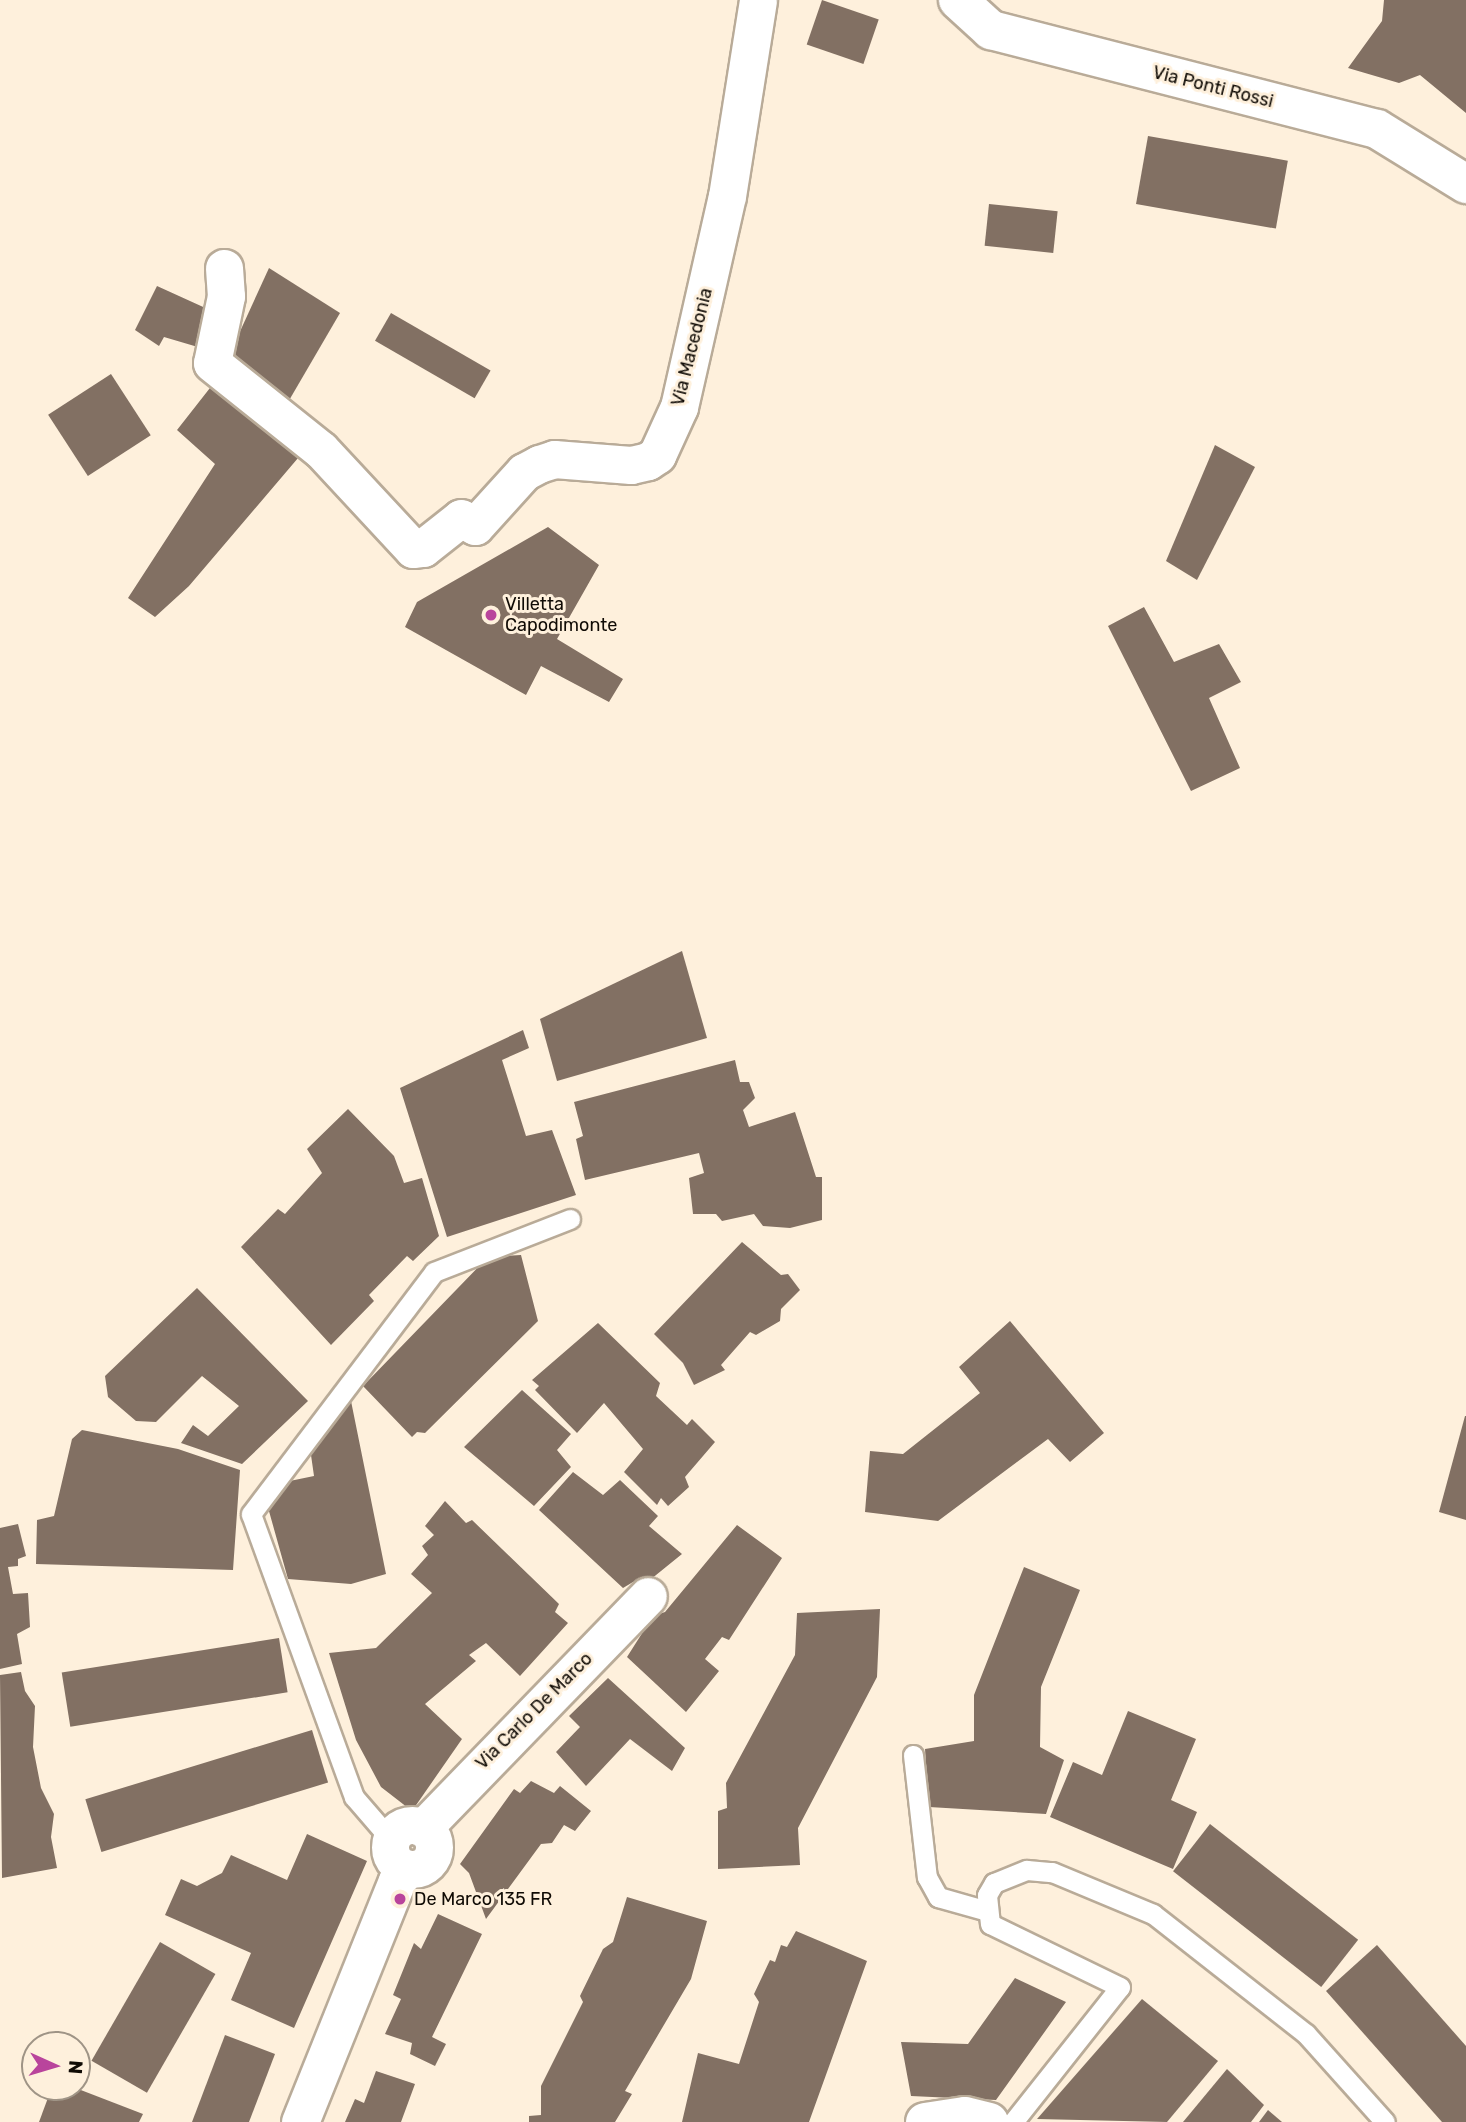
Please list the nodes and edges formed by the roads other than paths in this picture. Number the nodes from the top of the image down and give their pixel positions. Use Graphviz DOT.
graph roads {
  1 [pos="758,0"];
  2 [pos="958,0"];
  3 [pos="1466,184"];
  4 [pos="224,268"];
  5 [pos="570,1219"];
  6 [pos="648,1596"];
  7 [pos="913,1755"];
  8 [pos="403,1856"];
  9 [pos="987,1911"];
  10 [pos="300,2122"];
  11 [pos="925,2122"];
  12 [pos="989,2122"];
  13 [pos="1013,2122"];
  14 [pos="1385,2122"];
  1 -- 4 [label="street, Via Macedonia"];
  2 -- 3 [label="street, Via Ponti Rossi"];
  5 -- 8 [label="lane"];
  6 -- 8 [label="street, Via Carlo De Marco"];
  7 -- 9 [label="lane"];
  8 -- 10 [label="street, Via Carlo De Marco"];
  9 -- 13 [label="lane"];
  9 -- 14 [label="lane"];
  11 -- 12 [label="street"];
}
